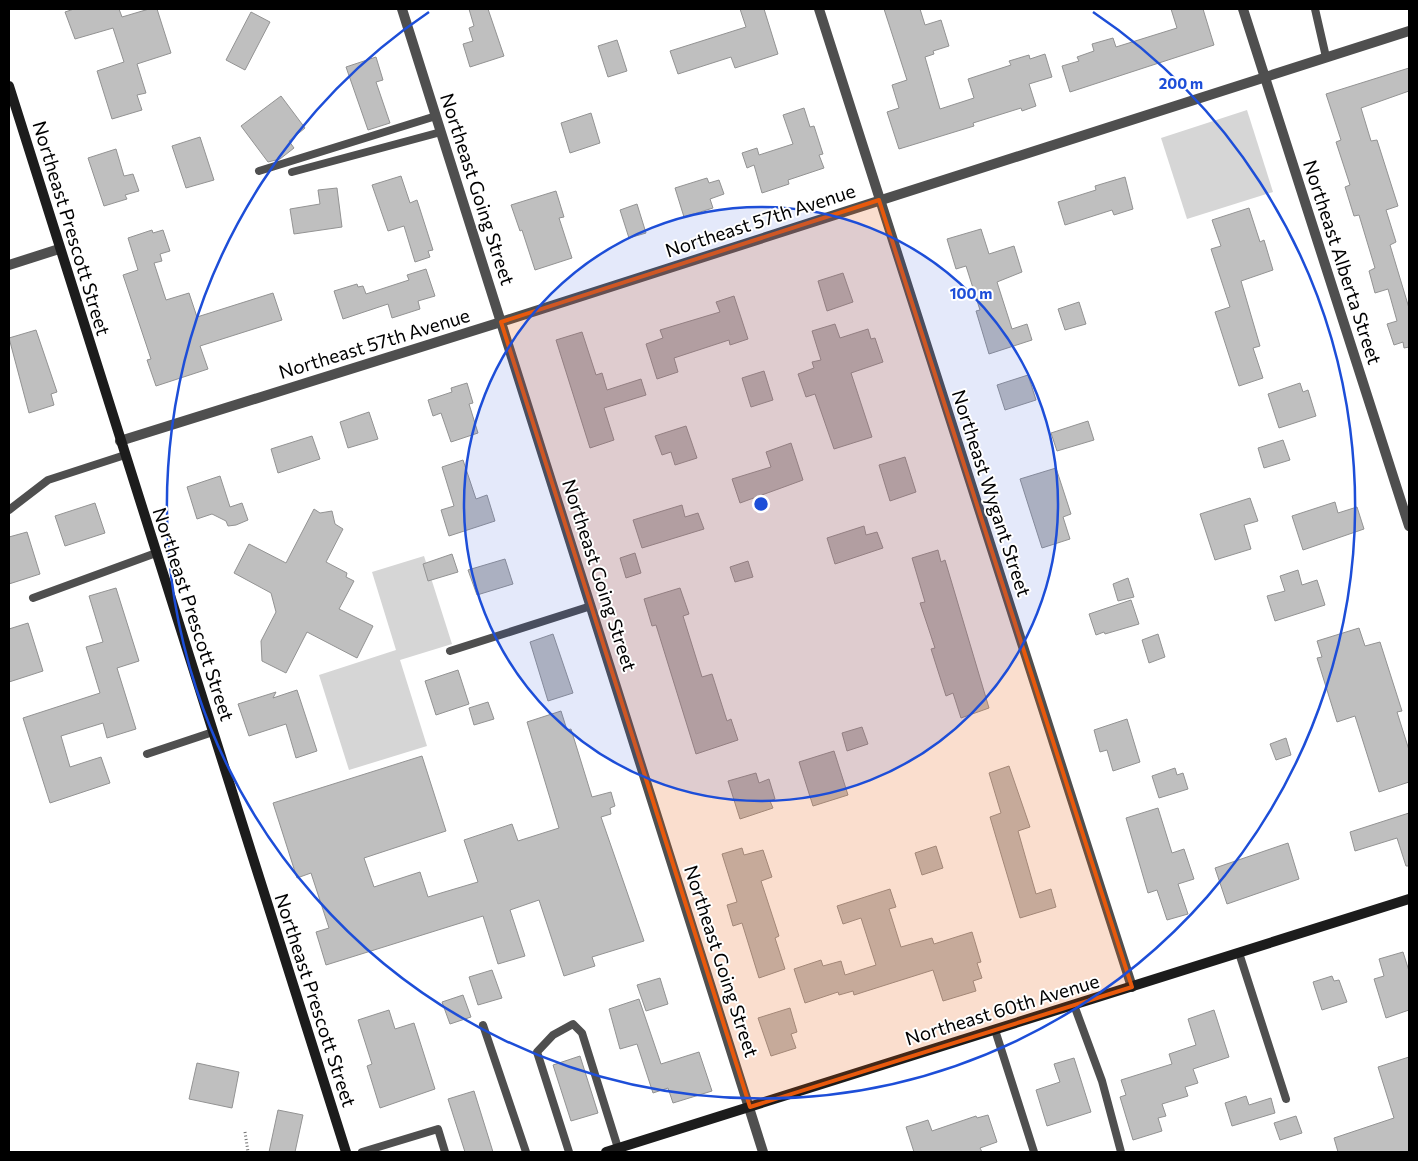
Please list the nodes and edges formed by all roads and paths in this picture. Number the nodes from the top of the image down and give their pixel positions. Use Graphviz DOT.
graph roads {
  1 [pos="402,9"];
  2 [pos="819,9"];
  3 [pos="1243,9"];
  4 [pos="1315,9"];
  5 [pos="1409,31"];
  6 [pos="1326,57"];
  7 [pos="1264,76"];
  8 [pos="9,86"];
  9 [pos="436,116"];
  10 [pos="441,132"];
  11 [pos="259,171"];
  12 [pos="292,172"];
  13 [pos="879,200"];
  14 [pos="59,249"];
  15 [pos="9,265"];
  16 [pos="501,322"];
  17 [pos="120,440"];
  18 [pos="125,454"];
  19 [pos="9,510"];
  20 [pos="1409,526"];
  21 [pos="156,553"];
  22 [pos="33,598"];
  23 [pos="591,606"];
  24 [pos="450,651"];
  25 [pos="212,732"];
  26 [pos="147,754"];
  27 [pos="1409,899"];
  28 [pos="1239,953"];
  29 [pos="1132,987"];
  30 [pos="1074,1005"];
  31 [pos="483,1025"];
  32 [pos="995,1030"];
  33 [pos="1286,1099"];
  34 [pos="750,1107"];
  35 [pos="245,1132"];
  36 [pos="618,1148"];
  37 [pos="248,1152"];
  38 [pos="346,1152"];
  39 [pos="362,1152"];
  40 [pos="445,1152"];
  41 [pos="526,1152"];
  42 [pos="568,1152"];
  43 [pos="606,1152"];
  44 [pos="763,1152"];
  45 [pos="1034,1152"];
  46 [pos="1121,1152"];
  1 -- 9 [label="street, Northeast Going Street"];
  2 -- 13 [label="street, Northeast Wygant Street"];
  3 -- 7 [label="street, Northeast Alberta Street"];
  4 -- 6 [label="lane"];
  5 -- 6 [label="street, Northeast 57th Avenue"];
  6 -- 7 [label="street, Northeast 57th Avenue"];
  7 -- 13 [label="street, Northeast 57th Avenue"];
  7 -- 20 [label="street, Northeast Alberta Street"];
  8 -- 14 [label="street, Northeast Prescott Street"];
  9 -- 10 [label="street, Northeast Going Street"];
  9 -- 11 [label="lane"];
  10 -- 12 [label="lane"];
  10 -- 16 [label="street, Northeast Going Street"];
  13 -- 16 [label="street, Northeast 57th Avenue"];
  13 -- 29 [label="street, Northeast Wygant Street"];
  14 -- 15 [label="street"];
  14 -- 17 [label="street, Northeast Prescott Street"];
  16 -- 17 [label="street, Northeast 57th Avenue"];
  16 -- 23 [label="street, Northeast Going Street"];
  17 -- 18 [label="street, Northeast Prescott Street"];
  18 -- 19 [label="lane"];
  18 -- 21 [label="street, Northeast Prescott Street"];
  21 -- 22 [label="lane"];
  21 -- 25 [label="street, Northeast Prescott Street"];
  23 -- 24 [label="lane"];
  23 -- 34 [label="street, Northeast Going Street"];
  25 -- 26 [label="lane"];
  25 -- 38 [label="street, Northeast Prescott Street"];
  27 -- 28 [label="street, Northeast 60th Avenue"];
  28 -- 29 [label="street, Northeast 60th Avenue"];
  28 -- 33 [label="lane"];
  29 -- 30 [label="street, Northeast 60th Avenue"];
  30 -- 32 [label="street, Northeast 60th Avenue"];
  30 -- 46 [label="lane"];
  31 -- 41 [label="lane"];
  32 -- 34 [label="street, Northeast 60th Avenue"];
  32 -- 45 [label="lane"];
  34 -- 36 [label="street, Northeast 60th Avenue"];
  34 -- 44 [label="street, Northeast Going Street"];
  35 -- 37 [label="path"];
  36 -- 42 [label="lane"];
  36 -- 43 [label="street, Northeast 60th Avenue"];
  39 -- 40 [label="lane"];
}
